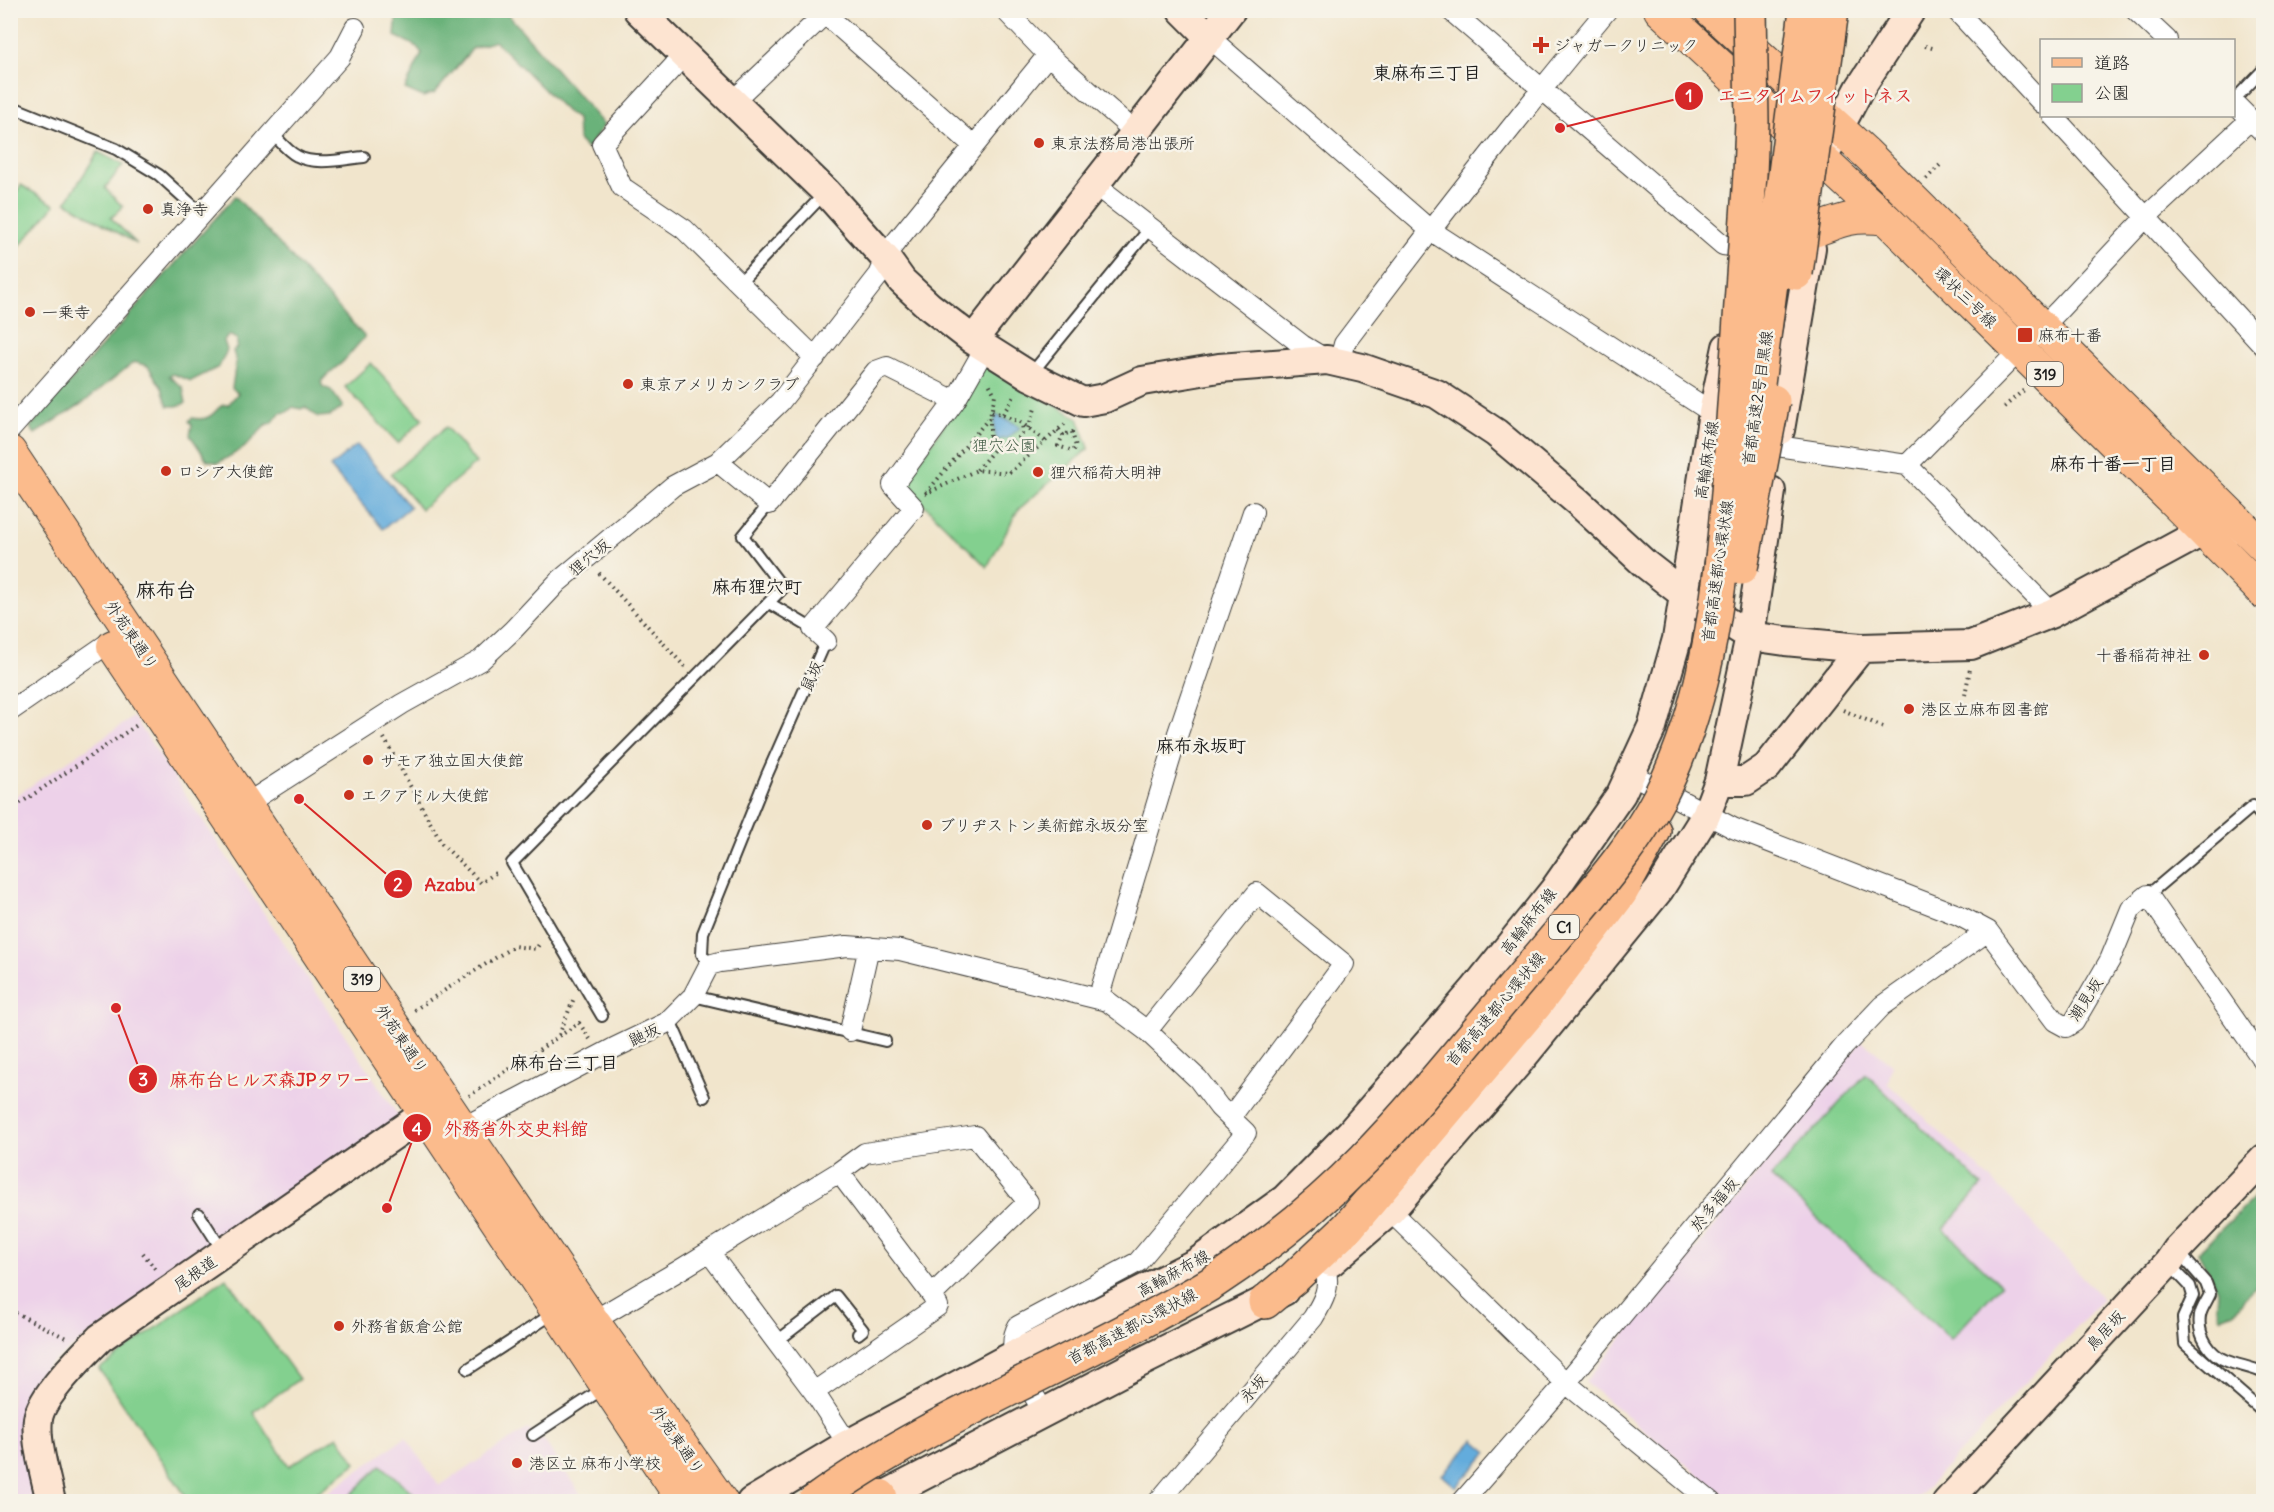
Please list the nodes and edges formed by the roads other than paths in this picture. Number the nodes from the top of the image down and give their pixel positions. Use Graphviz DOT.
graph roads {
  1 [pos="638,10"];
  2 [pos="1005,10"];
  3 [pos="1182,10"];
  4 [pos="1232,10"];
  5 [pos="1450,10"];
  6 [pos="1607,10"];
  7 [pos="1660,10"];
  8 [pos="1710,10"];
  9 [pos="1750,10"];
  10 [pos="1760,10"];
  11 [pos="1806,10"];
  12 [pos="1832,10"];
  13 [pos="1848,10"];
  14 [pos="1911,10"];
  15 [pos="1956,10"];
  16 [pos="2135,10"];
  17 [pos="827,12"];
  18 [pos="355,28"];
  19 [pos="1210,38"];
  20 [pos="2166,39"];
  21 [pos="684,55"];
  22 [pos="1048,55"];
  23 [pos="2264,69"];
  24 [pos="1793,86"];
  25 [pos="1540,90"];
  26 [pos="2235,100"];
  27 [pos="2040,101"];
  28 [pos="732,102"];
  29 [pos="2235,102"];
  30 [pos="10,106"];
  31 [pos="2054,117"];
  32 [pos="1775,119"];
  33 [pos="2257,127"];
  34 [pos="1839,128"];
  35 [pos="1135,132"];
  36 [pos="272,133"];
  37 [pos="974,146"];
  38 [pos="364,157"];
  39 [pos="1822,159"];
  40 [pos="1094,184"];
  41 [pos="826,192"];
  42 [pos="202,214"];
  43 [pos="2147,216"];
  44 [pos="1886,219"];
  45 [pos="1149,228"];
  46 [pos="1430,230"];
  47 [pos="1814,231"];
  48 [pos="1747,248"];
  49 [pos="887,260"];
  50 [pos="739,283"];
  51 [pos="2043,327"];
  52 [pos="979,344"];
  53 [pos="2264,346"];
  54 [pos="2020,350"];
  55 [pos="815,358"];
  56 [pos="1333,361"];
  57 [pos="1030,376"];
  58 [pos="955,401"];
  59 [pos="1713,413"];
  60 [pos="10,430"];
  61 [pos="1777,446"];
  62 [pos="10,452"];
  63 [pos="718,462"];
  64 [pos="1907,465"];
  65 [pos="10,490"];
  66 [pos="769,504"];
  67 [pos="1253,512"];
  68 [pos="2204,531"];
  69 [pos="2260,538"];
  70 [pos="2264,593"];
  71 [pos="1686,596"];
  72 [pos="770,603"];
  73 [pos="2052,613"];
  74 [pos="819,635"];
  75 [pos="1750,636"];
  76 [pos="110,642"];
  77 [pos="1861,648"];
  78 [pos="1718,669"];
  79 [pos="10,711"];
  80 [pos="1631,774"];
  81 [pos="1669,777"];
  82 [pos="1719,781"];
  83 [pos="246,804"];
  84 [pos="1706,815"];
  85 [pos="2264,819"];
  86 [pos="2148,895"];
  87 [pos="1988,931"];
  88 [pos="869,947"];
  89 [pos="709,965"];
  90 [pos="693,996"];
  91 [pos="1098,999"];
  92 [pos="602,1016"];
  93 [pos="670,1020"];
  94 [pos="850,1031"];
  95 [pos="1147,1031"];
  96 [pos="885,1041"];
  97 [pos="2264,1062"];
  98 [pos="704,1097"];
  99 [pos="448,1111"];
  100 [pos="1230,1118"];
  101 [pos="1413,1136"];
  102 [pos="2264,1159"];
  103 [pos="839,1172"];
  104 [pos="1390,1211"];
  105 [pos="200,1214"];
  106 [pos="709,1252"];
  107 [pos="224,1253"];
  108 [pos="2173,1257"];
  109 [pos="1325,1267"];
  110 [pos="932,1295"];
  111 [pos="1265,1302"];
  112 [pos="557,1311"];
  113 [pos="593,1321"];
  114 [pos="858,1334"];
  115 [pos="776,1342"];
  116 [pos="1127,1342"];
  117 [pos="1014,1355"];
  118 [pos="468,1369"];
  119 [pos="2264,1373"];
  120 [pos="1566,1383"];
  121 [pos="607,1386"];
  122 [pos="814,1392"];
  123 [pos="1044,1413"];
  124 [pos="2264,1413"];
  125 [pos="533,1435"];
  126 [pos="848,1444"];
  127 [pos="814,1464"];
  128 [pos="823,1496"];
  129 [pos="876,1499"];
  130 [pos="51,1502"];
  131 [pos="684,1502"];
  132 [pos="722,1502"];
  133 [pos="751,1502"];
  134 [pos="1158,1502"];
  135 [pos="1462,1502"];
  136 [pos="1711,1502"];
  137 [pos="1947,1502"];
  1 -- 21 [label="main road"];
  2 -- 22 [label="street"];
  3 -- 19 [label="main road"];
  4 -- 19 [label="main road"];
  5 -- 25 [label="street"];
  6 -- 25 [label="street"];
  7 -- 32 [label="main road, 環状三号線 / 319"];
  8 -- 24 [label="main road, 環状三号線 / 319"];
  9 -- 81 [label="highway, 首都高速都心環状線 / C1, bridge"];
  10 -- 78 [label="highway, 首都高速都心環状線 / C1"];
  11 -- 81 [label="highway, 首都高速2号目黒線, bridge"];
  12 -- 78 [label="highway, 首都高速2号目黒線, bridge"];
  13 -- 24 [label="main road, 高輪麻布線"];
  14 -- 34 [label="main road"];
  15 -- 27 [label="street"];
  16 -- 20 [label="street"];
  17 -- 28 [label="street"];
  17 -- 37 [label="street"];
  18 -- 36 [label="street"];
  19 -- 35 [label="main road"];
  19 -- 46 [label="street"];
  21 -- 28 [label="main road"];
  21 -- 50 [label="street"];
  22 -- 35 [label="street"];
  22 -- 37 [label="street, 狸穴坂"];
  23 -- 26 [label="lane"];
  24 -- 32 [label="main road, 高輪麻布線"];
  24 -- 34 [label="main road, 環状三号線 / 319"];
  25 -- 46 [label="street"];
  25 -- 48 [label="street"];
  28 -- 41 [label="main road"];
  29 -- 33 [label="street"];
  30 -- 42 [label="lane"];
  31 -- 43 [label="street"];
  32 -- 39 [label="main road, 環状三号線 / 319"];
  32 -- 48 [label="main road, 高輪麻布線"];
  33 -- 43 [label="street"];
  34 -- 39 [label="main road"];
  34 -- 51 [label="main road, 環状三号線 / 319"];
  35 -- 40 [label="main road"];
  36 -- 38 [label="lane"];
  36 -- 42 [label="street"];
  37 -- 49 [label="street, 狸穴坂"];
  39 -- 44 [label="main road, 環状三号線 / 319"];
  39 -- 47 [label="main road"];
  40 -- 45 [label="street"];
  40 -- 52 [label="main road"];
  41 -- 49 [label="main road"];
  41 -- 50 [label="lane"];
  42 -- 60 [label="street"];
  43 -- 51 [label="street"];
  43 -- 53 [label="street"];
  44 -- 47 [label="main road"];
  44 -- 54 [label="main road, 環状三号線 / 319"];
  45 -- 56 [label="street"];
  45 -- 57 [label="lane"];
  46 -- 56 [label="street"];
  46 -- 59 [label="street"];
  47 -- 61 [label="main road"];
  48 -- 59 [label="main road, 高輪麻布線"];
  49 -- 52 [label="main road"];
  49 -- 55 [label="street, 狸穴坂"];
  50 -- 55 [label="street"];
  51 -- 54 [label="street"];
  51 -- 69 [label="main road, 環状三号線 / 319"];
  52 -- 57 [label="main road"];
  52 -- 58 [label="street"];
  54 -- 64 [label="street"];
  54 -- 68 [label="main road, 環状三号線 / 319"];
  55 -- 63 [label="street, 狸穴坂"];
  56 -- 57 [label="main road"];
  56 -- 71 [label="main road"];
  58 -- 66 [label="street"];
  58 -- 74 [label="street, 鼠坂"];
  59 -- 71 [label="main road, 高輪麻布線"];
  61 -- 64 [label="street"];
  61 -- 75 [label="main road"];
  62 -- 83 [label="main road, 外苑東通り / 319"];
  63 -- 66 [label="street"];
  63 -- 83 [label="street, 狸穴坂"];
  64 -- 73 [label="street"];
  65 -- 76 [label="main road, 外苑東通り / 319"];
  66 -- 72 [label="lane"];
  67 -- 91 [label="street"];
  68 -- 69 [label="main road"];
  68 -- 70 [label="main road, 環状三号線 / 319"];
  68 -- 73 [label="main road"];
  71 -- 75 [label="main road"];
  71 -- 80 [label="main road, 高輪麻布線"];
  72 -- 74 [label="lane"];
  72 -- 92 [label="lane"];
  73 -- 77 [label="main road"];
  74 -- 89 [label="lane, 鼠坂"];
  75 -- 77 [label="main road"];
  75 -- 82 [label="main road"];
  76 -- 79 [label="street"];
  76 -- 99 [label="main road, 外苑東通り / 319"];
  77 -- 82 [label="main road"];
  78 -- 101 [label="highway, 首都高速都心環状線 / C1"];
  80 -- 84 [label="street"];
  80 -- 117 [label="main road, 高輪麻布線"];
  81 -- 128 [label="highway, 首都高速都心環状線 / C1, bridge"];
  82 -- 84 [label="main road"];
  83 -- 99 [label="main road, 外苑東通り / 319"];
  84 -- 87 [label="street"];
  84 -- 104 [label="main road"];
  85 -- 86 [label="lane"];
  86 -- 87 [label="street, 潮見坂"];
  86 -- 97 [label="street"];
  87 -- 120 [label="street, 於多福坂"];
  88 -- 89 [label="street"];
  88 -- 91 [label="street"];
  88 -- 94 [label="street"];
  89 -- 90 [label="street, 鼬坂"];
  90 -- 93 [label="street, 鼬坂"];
  90 -- 94 [label="lane"];
  91 -- 95 [label="street"];
  93 -- 98 [label="lane"];
  93 -- 99 [label="street, 鼬坂"];
  94 -- 96 [label="lane"];
  95 -- 100 [label="street"];
  95 -- 100 [label="street"];
  99 -- 107 [label="main road, 尾根道"];
  99 -- 112 [label="main road, 外苑東通り / 319"];
  99 -- 113 [label="main road, 外苑東通り / 319"];
  100 -- 117 [label="street"];
  101 -- 111 [label="highway"];
  101 -- 116 [label="highway, 首都高速都心環状線 / C1"];
  102 -- 108 [label="main road, 鳥居坂"];
  103 -- 106 [label="street"];
  103 -- 110 [label="street"];
  103 -- 110 [label="street"];
  104 -- 109 [label="main road"];
  104 -- 120 [label="street"];
  105 -- 107 [label="lane"];
  106 -- 113 [label="street"];
  106 -- 115 [label="street"];
  107 -- 130 [label="main road, 尾根道"];
  108 -- 119 [label="lane"];
  108 -- 124 [label="lane"];
  108 -- 137 [label="main road, 鳥居坂"];
  109 -- 111 [label="main road"];
  109 -- 134 [label="street, 永坂"];
  110 -- 122 [label="street"];
  111 -- 123 [label="main road"];
  112 -- 118 [label="lane"];
  112 -- 121 [label="main road, 外苑東通り / 319"];
  113 -- 132 [label="main road, 外苑東通り / 319"];
  114 -- 115 [label="lane"];
  115 -- 122 [label="street"];
  117 -- 123 [label="street"];
  117 -- 126 [label="main road, 高輪麻布線"];
  120 -- 135 [label="street, 於多福坂"];
  120 -- 136 [label="street"];
  121 -- 125 [label="lane"];
  121 -- 131 [label="main road, 外苑東通り / 319"];
  122 -- 126 [label="street"];
  123 -- 129 [label="main road"];
  126 -- 127 [label="main road, 高輪麻布線"];
  127 -- 128 [label="main road"];
  127 -- 133 [label="main road, 高輪麻布線"];
  128 -- 129 [label="main road"];
}
